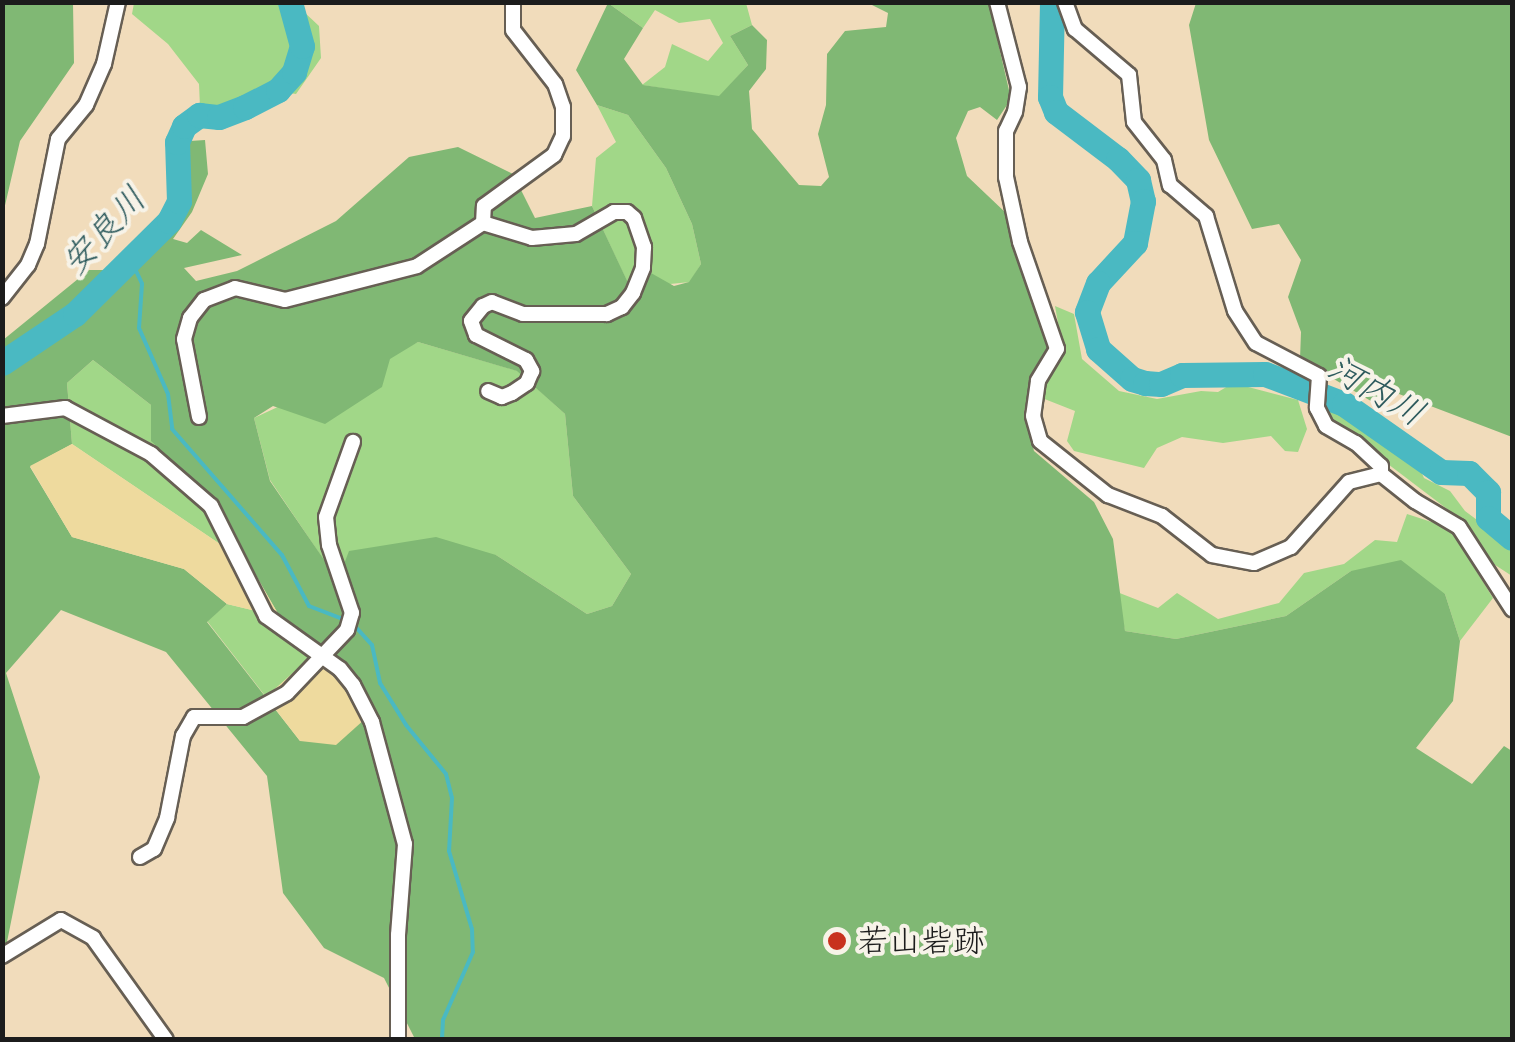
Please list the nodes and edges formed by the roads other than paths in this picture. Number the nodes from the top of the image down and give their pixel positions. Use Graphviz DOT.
graph roads {
  1 [pos="118,2"];
  2 [pos="514,2"];
  3 [pos="997,2"];
  4 [pos="1065,2"];
  5 [pos="482,223"];
  6 [pos="2,298"];
  7 [pos="488,391"];
  8 [pos="2,416"];
  9 [pos="199,416"];
  10 [pos="353,442"];
  11 [pos="1381,474"];
  12 [pos="1512,610"];
  13 [pos="324,657"];
  14 [pos="140,857"];
  15 [pos="2,956"];
  16 [pos="166,1040"];
  17 [pos="398,1040"];
  1 -- 6 [label="street"];
  2 -- 5 [label="street"];
  3 -- 11 [label="street"];
  4 -- 11 [label="street"];
  5 -- 7 [label="street"];
  5 -- 9 [label="street"];
  8 -- 13 [label="street"];
  10 -- 13 [label="street"];
  11 -- 12 [label="street"];
  13 -- 14 [label="street"];
  13 -- 17 [label="street"];
  15 -- 16 [label="street"];
}
